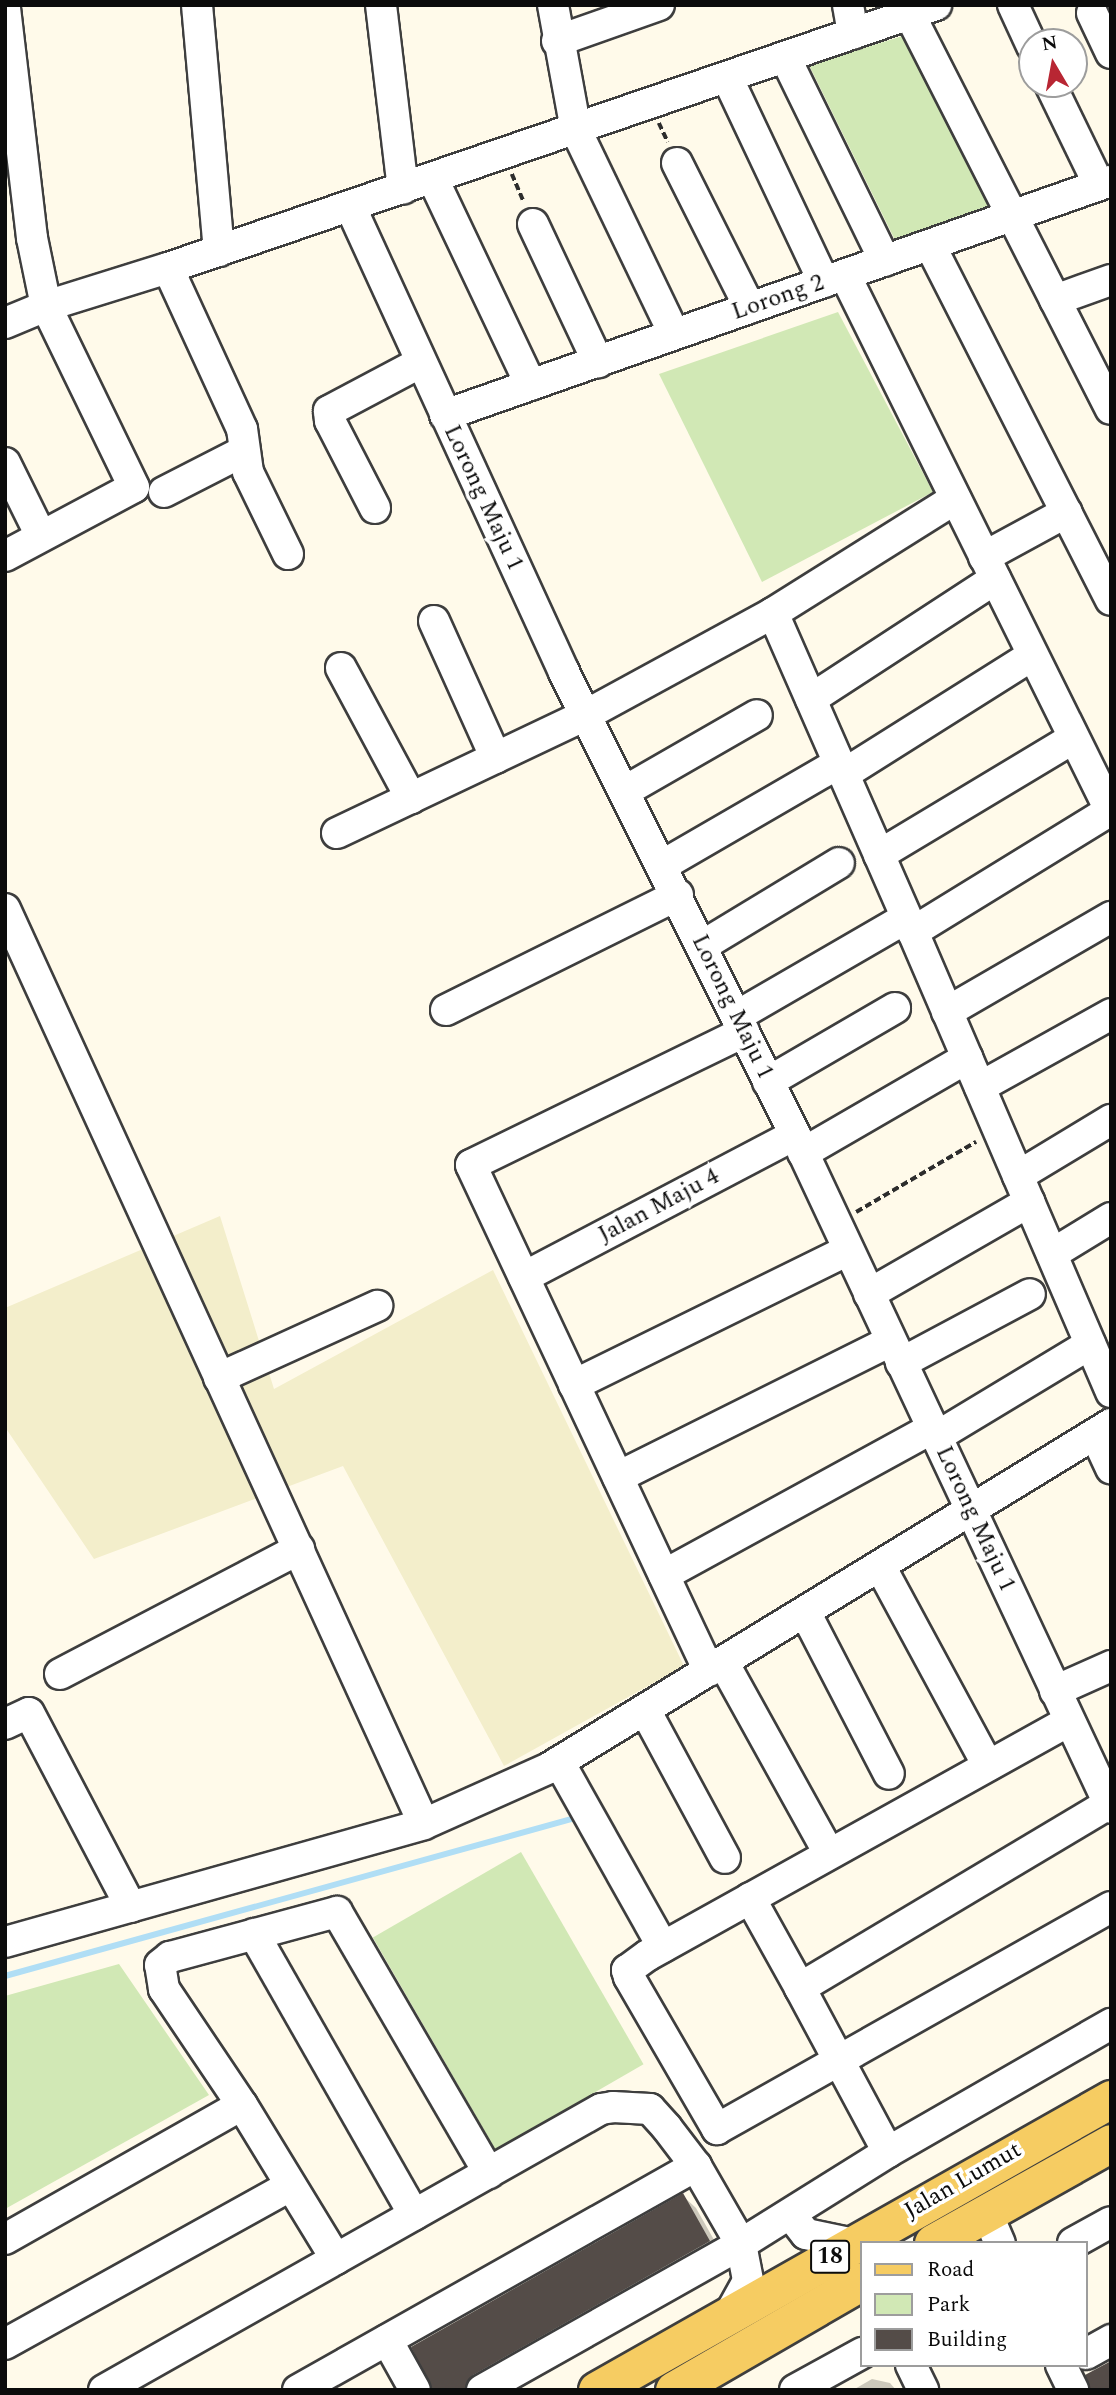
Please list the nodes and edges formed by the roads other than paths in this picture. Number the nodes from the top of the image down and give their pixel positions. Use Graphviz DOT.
graph roads {
  1 [pos="197,5"];
  2 [pos="381,5"];
  3 [pos="553,5"];
  4 [pos="659,5"];
  5 [pos="1013,5"];
  6 [pos="5,8"];
  7 [pos="923,10"];
  8 [pos="1092,13"];
  9 [pos="851,20"];
  10 [pos="1024,28"];
  11 [pos="557,41"];
  12 [pos="1111,53"];
  13 [pos="785,57"];
  14 [pos="727,77"];
  15 [pos="1058,98"];
  16 [pos="576,130"];
  17 [pos="677,163"];
  18 [pos="433,179"];
  19 [pos="1105,183"];
  20 [pos="403,189"];
  21 [pos="351,208"];
  22 [pos="1013,216"];
  23 [pos="533,223"];
  24 [pos="930,245"];
  25 [pos="219,251"];
  26 [pos="885,261"];
  27 [pos="167,268"];
  28 [pos="834,278"];
  29 [pos="1111,280"];
  30 [pos="1055,300"];
  31 [pos="46,306"];
  32 [pos="750,308"];
  33 [pos="5,323"];
  34 [pos="674,334"];
  35 [pos="421,362"];
  36 [pos="598,362"];
  37 [pos="531,385"];
  38 [pos="1106,390"];
  39 [pos="445,415"];
  40 [pos="244,451"];
  41 [pos="5,463"];
  42 [pos="164,492"];
  43 [pos="955,499"];
  44 [pos="375,508"];
  45 [pos="1067,512"];
  46 [pos="41,536"];
  47 [pos="288,554"];
  48 [pos="5,556"];
  49 [pos="990,568"];
  50 [pos="1111,600"];
  51 [pos="773,613"];
  52 [pos="434,621"];
  53 [pos="1032,654"];
  54 [pos="341,668"];
  55 [pos="811,699"];
  56 [pos="586,715"];
  57 [pos="757,715"];
  58 [pos="1074,738"];
  59 [pos="496,758"];
  60 [pos="841,769"];
  61 [pos="625,791"];
  62 [pos="411,798"];
  63 [pos="1110,810"];
  64 [pos="337,834"];
  65 [pos="879,855"];
  66 [pos="839,863"];
  67 [pos="663,865"];
  68 [pos="678,895"];
  69 [pos="5,909"];
  70 [pos="1111,917"];
  71 [pos="910,925"];
  72 [pos="702,946"];
  73 [pos="895,1008"];
  74 [pos="446,1010"];
  75 [pos="947,1012"];
  76 [pos="1111,1014"];
  77 [pos="740,1024"];
  78 [pos="967,1058"];
  79 [pos="768,1082"];
  80 [pos="979,1087"];
  81 [pos="1111,1120"];
  82 [pos="799,1144"];
  83 [pos="1023,1189"];
  84 [pos="1111,1218"];
  85 [pos="842,1237"];
  86 [pos="1052,1254"];
  87 [pos="524,1277"];
  88 [pos="869,1294"];
  89 [pos="1030,1294"];
  90 [pos="377,1306"];
  91 [pos="1096,1335"];
  92 [pos="896,1352"];
  93 [pos="219,1378"];
  94 [pos="574,1385"];
  95 [pos="1111,1392"];
  96 [pos="1103,1429"];
  97 [pos="934,1432"];
  98 [pos="1111,1469"];
  99 [pos="618,1477"];
  100 [pos="971,1510"];
  101 [pos="299,1549"];
  102 [pos="880,1566"];
  103 [pos="664,1576"];
  104 [pos="805,1612"];
  105 [pos="1111,1666"];
  106 [pos="716,1667"];
  107 [pos="60,1674"];
  108 [pos="1055,1691"];
  109 [pos="645,1710"];
  110 [pos="1069,1721"];
  111 [pos="5,1724"];
  112 [pos="559,1762"];
  113 [pos="988,1766"];
  114 [pos="889,1774"];
  115 [pos="1110,1806"];
  116 [pos="424,1824"];
  117 [pos="829,1853"];
  118 [pos="725,1858"];
  119 [pos="750,1898"];
  120 [pos="131,1907"];
  121 [pos="1111,1907"];
  122 [pos="254,1934"];
  123 [pos="5,1942"];
  124 [pos="663,1947"];
  125 [pos="800,1988"];
  126 [pos="1111,2024"];
  127 [pos="838,2062"];
  128 [pos="1111,2099"];
  129 [pos="242,2105"];
  130 [pos="1111,2143"];
  131 [pos="888,2152"];
  132 [pos="696,2166"];
  133 [pos="489,2174"];
  134 [pos="290,2186"];
  135 [pos="414,2215"];
  136 [pos="791,2215"];
  137 [pos="1111,2222"];
  138 [pos="993,2228"];
  139 [pos="5,2239"];
  140 [pos="941,2241"];
  141 [pos="1077,2241"];
  142 [pos="741,2244"];
  143 [pos="854,2244"];
  144 [pos="336,2259"];
  145 [pos="853,2294"];
  146 [pos="730,2314"];
  147 [pos="387,2340"];
  148 [pos="1111,2340"];
  149 [pos="5,2344"];
  150 [pos="860,2354"];
  151 [pos="1088,2356"];
  152 [pos="912,2367"];
  153 [pos="104,2390"];
  154 [pos="298,2390"];
  155 [pos="415,2390"];
  156 [pos="482,2390"];
  157 [pos="597,2390"];
  158 [pos="674,2390"];
  159 [pos="795,2390"];
  160 [pos="923,2390"];
  1 -- 25 [label="street"];
  2 -- 20 [label="street"];
  3 -- 11 [label="street"];
  4 -- 11 [label="street"];
  5 -- 10 [label="street"];
  6 -- 31 [label="street"];
  7 -- 9 [label="street"];
  7 -- 22 [label="street"];
  8 -- 12 [label="street"];
  9 -- 13 [label="street"];
  11 -- 16 [label="street"];
  13 -- 14 [label="street"];
  13 -- 26 [label="street"];
  14 -- 16 [label="street"];
  14 -- 28 [label="street"];
  15 -- 19 [label="street"];
  16 -- 18 [label="street"];
  16 -- 34 [label="street"];
  17 -- 32 [label="street"];
  18 -- 20 [label="street"];
  18 -- 37 [label="street"];
  19 -- 22 [label="street, Lorong 2"];
  20 -- 21 [label="street"];
  21 -- 25 [label="street"];
  21 -- 35 [label="street, Lorong Maju 1"];
  22 -- 24 [label="street, Lorong 2"];
  22 -- 30 [label="street"];
  23 -- 36 [label="street"];
  24 -- 26 [label="street, Lorong 2"];
  24 -- 45 [label="street"];
  25 -- 27 [label="street"];
  26 -- 28 [label="street, Lorong 2"];
  27 -- 31 [label="street"];
  27 -- 40 [label="street"];
  28 -- 32 [label="street, Lorong 2"];
  28 -- 43 [label="street"];
  29 -- 30 [label="street"];
  30 -- 38 [label="street"];
  31 -- 33 [label="street"];
  31 -- 46 [label="street"];
  32 -- 34 [label="street, Lorong 2"];
  34 -- 36 [label="street, Lorong 2"];
  35 -- 39 [label="street, Lorong Maju 1"];
  35 -- 44 [label="street"];
  36 -- 37 [label="street, Lorong 2"];
  37 -- 39 [label="street, Lorong 2"];
  39 -- 56 [label="street, Lorong Maju 1"];
  40 -- 42 [label="street"];
  40 -- 47 [label="street"];
  41 -- 46 [label="street"];
  43 -- 49 [label="street"];
  43 -- 51 [label="street"];
  45 -- 49 [label="street"];
  45 -- 50 [label="street"];
  46 -- 48 [label="street"];
  49 -- 53 [label="street"];
  49 -- 55 [label="street"];
  51 -- 55 [label="street"];
  51 -- 56 [label="street"];
  52 -- 59 [label="street"];
  53 -- 58 [label="street"];
  53 -- 60 [label="street"];
  54 -- 62 [label="street"];
  55 -- 60 [label="street"];
  56 -- 59 [label="street"];
  56 -- 61 [label="street, Lorong Maju 1"];
  57 -- 61 [label="street"];
  58 -- 63 [label="street"];
  58 -- 65 [label="street"];
  59 -- 62 [label="street"];
  60 -- 65 [label="street"];
  60 -- 67 [label="street"];
  61 -- 67 [label="street, Lorong Maju 1"];
  62 -- 64 [label="street"];
  63 -- 71 [label="street"];
  65 -- 71 [label="street"];
  66 -- 72 [label="street"];
  67 -- 68 [label="street, Lorong Maju 1"];
  68 -- 72 [label="street, Lorong Maju 1"];
  68 -- 74 [label="street"];
  69 -- 93 [label="street"];
  70 -- 75 [label="street"];
  71 -- 75 [label="street"];
  71 -- 77 [label="street"];
  72 -- 77 [label="street, Lorong Maju 1"];
  73 -- 79 [label="street"];
  75 -- 78 [label="street"];
  76 -- 80 [label="street"];
  77 -- 79 [label="street, Lorong Maju 1"];
  77 -- 87 [label="street"];
  78 -- 80 [label="street"];
  78 -- 82 [label="street, Jalan Maju 4"];
  79 -- 82 [label="street, Lorong Maju 1"];
  80 -- 83 [label="street"];
  81 -- 83 [label="street"];
  82 -- 85 [label="street, Lorong Maju 1"];
  82 -- 87 [label="street, Jalan Maju 4"];
  83 -- 86 [label="street"];
  83 -- 88 [label="street"];
  84 -- 86 [label="street"];
  85 -- 88 [label="street, Lorong Maju 1"];
  85 -- 94 [label="street"];
  86 -- 91 [label="street"];
  87 -- 94 [label="street"];
  88 -- 92 [label="street, Lorong Maju 1"];
  89 -- 92 [label="street"];
  90 -- 93 [label="street"];
  91 -- 95 [label="street"];
  91 -- 97 [label="street"];
  92 -- 97 [label="street, Lorong Maju 1"];
  92 -- 99 [label="street"];
  93 -- 101 [label="street"];
  94 -- 99 [label="street"];
  96 -- 98 [label="street"];
  96 -- 100 [label="street"];
  97 -- 100 [label="street, Lorong Maju 1"];
  97 -- 103 [label="street"];
  99 -- 103 [label="street"];
  100 -- 102 [label="street"];
  100 -- 108 [label="street, Lorong Maju 1"];
  101 -- 107 [label="street"];
  101 -- 116 [label="street"];
  102 -- 104 [label="street"];
  102 -- 113 [label="street"];
  103 -- 106 [label="street"];
  104 -- 106 [label="street"];
  104 -- 114 [label="street"];
  105 -- 108 [label="street"];
  106 -- 109 [label="street"];
  106 -- 117 [label="street"];
  108 -- 110 [label="street, Lorong Maju 1"];
  109 -- 112 [label="street"];
  109 -- 118 [label="street"];
  110 -- 113 [label="street"];
  110 -- 115 [label="street, Lorong Maju 1"];
  111 -- 120 [label="street"];
  112 -- 116 [label="street"];
  112 -- 124 [label="street"];
  113 -- 117 [label="street"];
  115 -- 125 [label="street"];
  116 -- 120 [label="street"];
  117 -- 119 [label="street"];
  119 -- 124 [label="street"];
  119 -- 125 [label="street"];
  120 -- 123 [label="street"];
  121 -- 127 [label="street"];
  122 -- 129 [label="street"];
  122 -- 133 [label="street"];
  122 -- 135 [label="street"];
  124 -- 127 [label="street"];
  125 -- 127 [label="street"];
  126 -- 131 [label="street"];
  127 -- 131 [label="street"];
  128 -- 143 [label="main road, Jalan Lumut / 18"];
  129 -- 134 [label="street"];
  129 -- 139 [label="street"];
  130 -- 138 [label="main road, Jalan Lumut"];
  131 -- 136 [label="street"];
  132 -- 133 [label="street"];
  132 -- 142 [label="street"];
  132 -- 147 [label="street"];
  133 -- 135 [label="street"];
  134 -- 144 [label="street"];
  134 -- 149 [label="street"];
  135 -- 144 [label="street"];
  136 -- 142 [label="street"];
  136 -- 143 [label="street"];
  137 -- 141 [label="street"];
  138 -- 140 [label="main road, Jalan Lumut"];
  142 -- 146 [label="street"];
  142 -- 156 [label="street"];
  143 -- 146 [label="main road, Jalan Lumut / 18"];
  144 -- 153 [label="street"];
  145 -- 158 [label="main road, 18"];
  146 -- 157 [label="main road, Jalan Lumut / 18"];
  147 -- 154 [label="street"];
  147 -- 155 [label="street"];
  148 -- 151 [label="street"];
  150 -- 159 [label="street"];
  152 -- 160 [label="street"];
}
